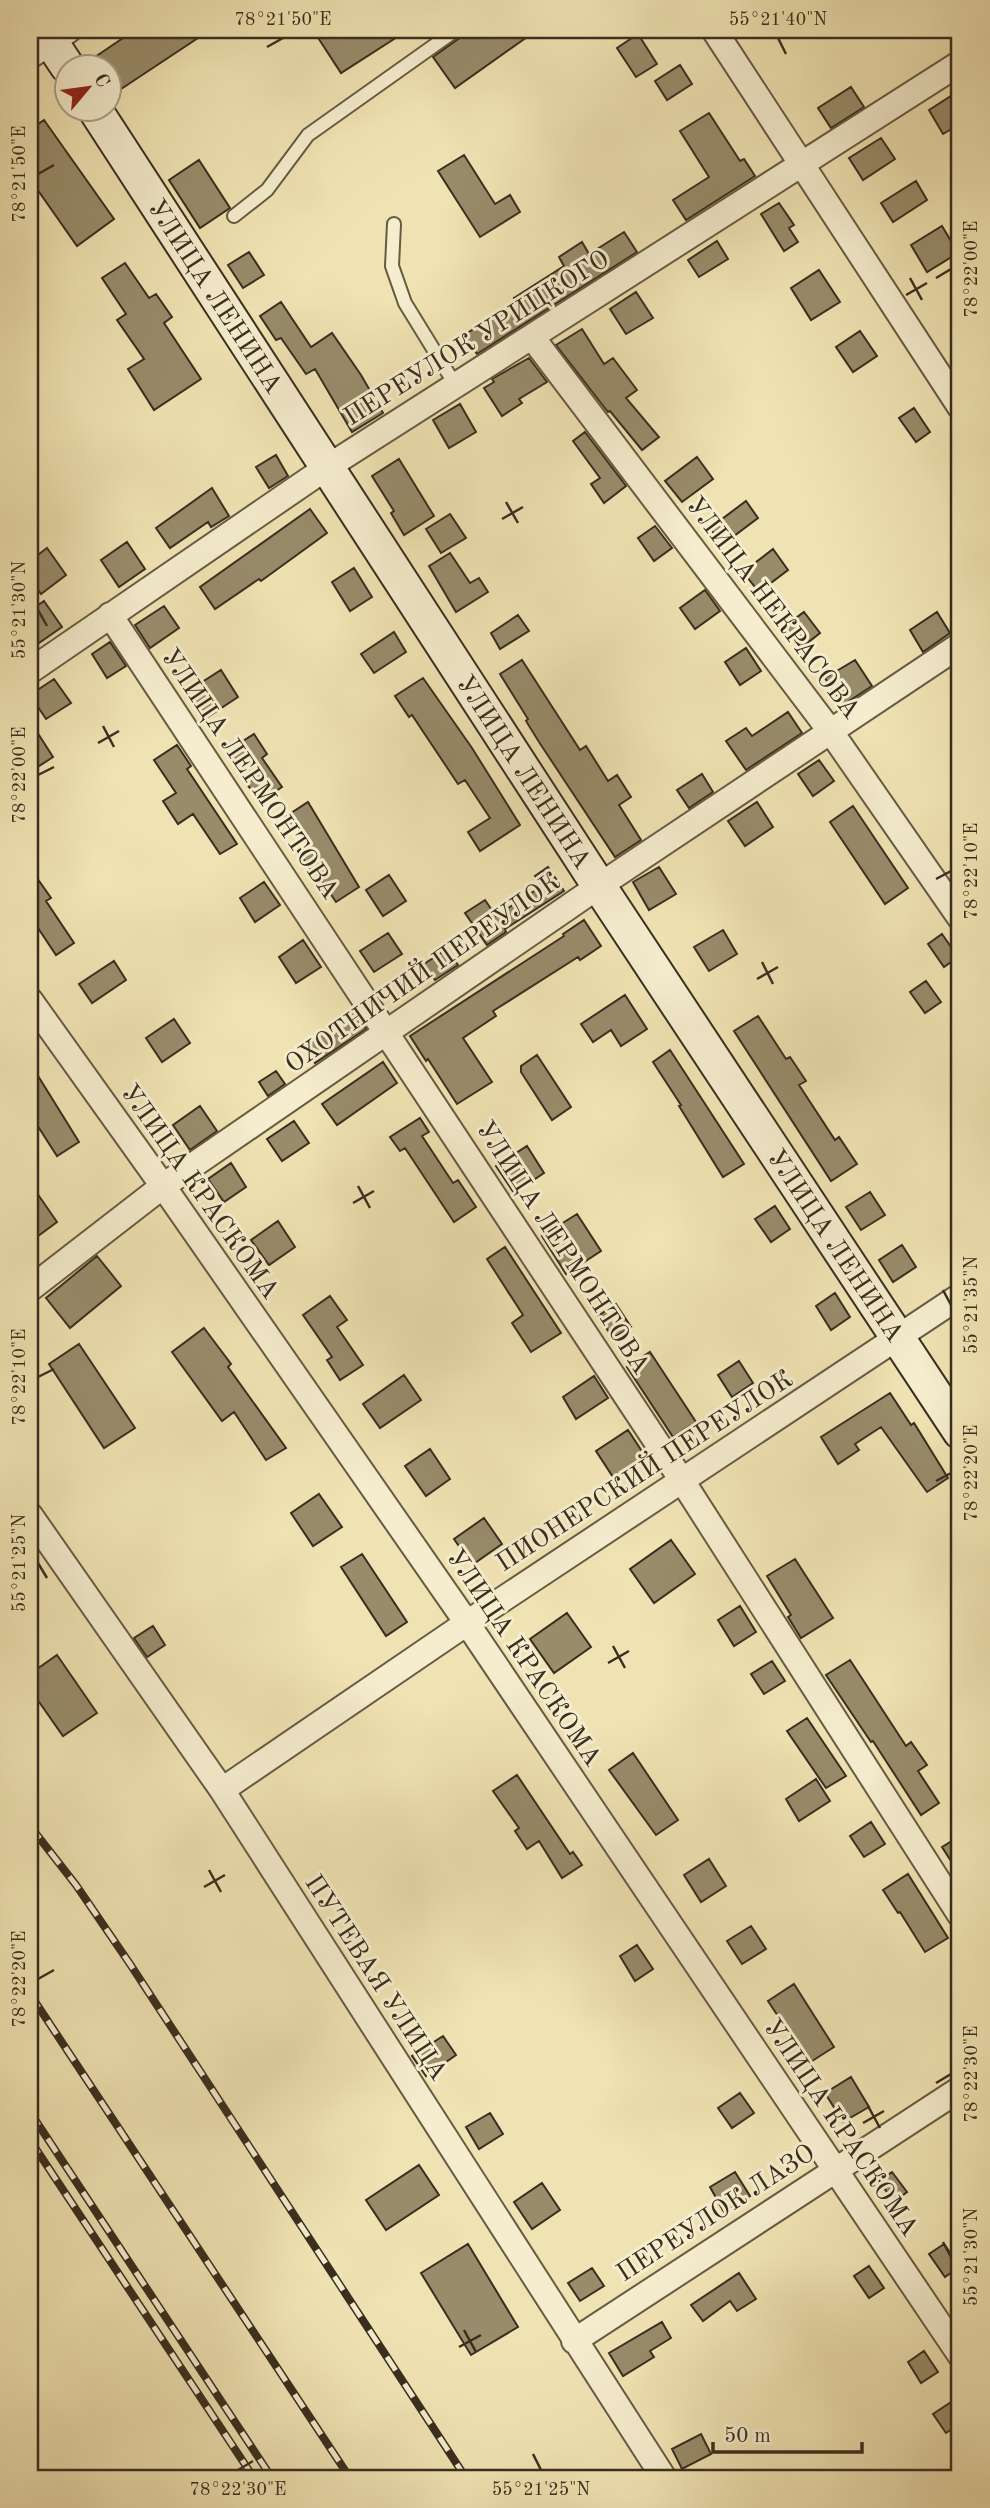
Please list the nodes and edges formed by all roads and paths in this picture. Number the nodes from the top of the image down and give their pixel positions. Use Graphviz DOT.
graph roads {
  1 [pos="456,30"];
  2 [pos="714,30"];
  3 [pos="960,63"];
  4 [pos="103,122"];
  5 [pos="801,165"];
  6 [pos="234,216"];
  7 [pos="394,224"];
  8 [pos="532,337"];
  9 [pos="456,386"];
  10 [pos="960,407"];
  11 [pos="326,468"];
  12 [pos="110,615"];
  13 [pos="960,645"];
  14 [pos="30,670"];
  15 [pos="831,732"];
  16 [pos="599,886"];
  17 [pos="960,918"];
  18 [pos="30,1000"];
  19 [pos="388,1033"];
  20 [pos="163,1186"];
  21 [pos="30,1289"];
  22 [pos="960,1296"];
  23 [pos="898,1337"];
  24 [pos="960,1432"];
  25 [pos="683,1482"];
  26 [pos="30,1515"];
  27 [pos="467,1623"];
  28 [pos="222,1790"];
  29 [pos="960,1915"];
  30 [pos="960,2089"];
  31 [pos="834,2169"];
  32 [pos="574,2341"];
  33 [pos="960,2355"];
  34 [pos="664,2478"];
  1 -- 6 [label="lane"];
  2 -- 5 [label="street"];
  3 -- 5 [label="street, ПЕРЕУЛОК УРИЦКОГО"];
  4 -- 11 [label="main road, УЛИЦА ЛЕНИНА"];
  5 -- 8 [label="street, ПЕРЕУЛОК УРИЦКОГО"];
  5 -- 10 [label="street"];
  7 -- 9 [label="lane"];
  8 -- 9 [label="street, ПЕРЕУЛОК УРИЦКОГО"];
  8 -- 15 [label="street, УЛИЦА НЕКРАСОВА"];
  9 -- 11 [label="street, ПЕРЕУЛОК УРИЦКОГО"];
  11 -- 12 [label="street, ПЕРЕУЛОК УРИЦКОГО"];
  11 -- 16 [label="main road, УЛИЦА ЛЕНИНА"];
  12 -- 14 [label="street, ПЕРЕУЛОК УРИЦКОГО"];
  12 -- 19 [label="street, УЛИЦА ЛЕРМОНТОВА"];
  13 -- 15 [label="street, ОХОТНИЧИЙ ПЕРЕУЛОК"];
  15 -- 16 [label="street, ОХОТНИЧИЙ ПЕРЕУЛОК"];
  15 -- 17 [label="street, УЛИЦА НЕКРАСОВА"];
  16 -- 19 [label="street, ОХОТНИЧИЙ ПЕРЕУЛОК"];
  16 -- 23 [label="main road, УЛИЦА ЛЕНИНА"];
  18 -- 20 [label="street, УЛИЦА КРАСКОМА"];
  19 -- 20 [label="street, ОХОТНИЧИЙ ПЕРЕУЛОК"];
  19 -- 25 [label="street, УЛИЦА ЛЕРМОНТОВА"];
  20 -- 21 [label="street, ОХОТНИЧИЙ ПЕРЕУЛОК"];
  20 -- 27 [label="street, УЛИЦА КРАСКОМА"];
  22 -- 23 [label="street, ПИОНЕРСКИЙ ПЕРЕУЛОК"];
  23 -- 24 [label="main road, УЛИЦА ЛЕНИНА"];
  23 -- 25 [label="street, ПИОНЕРСКИЙ ПЕРЕУЛОК"];
  25 -- 27 [label="street, ПИОНЕРСКИЙ ПЕРЕУЛОК"];
  25 -- 29 [label="street, УЛИЦА ЛЕРМОНТОВА"];
  26 -- 28 [label="street, ПУТЕВАЯ УЛИЦА"];
  27 -- 28 [label="street, ПИОНЕРСКИЙ ПЕРЕУЛОК"];
  27 -- 31 [label="street, УЛИЦА КРАСКОМА"];
  28 -- 32 [label="street, ПУТЕВАЯ УЛИЦА"];
  30 -- 31 [label="street, ПЕРЕУЛОК ЛАЗО"];
  31 -- 32 [label="street, ПЕРЕУЛОК ЛАЗО"];
  31 -- 33 [label="street, УЛИЦА КРАСКОМА"];
  32 -- 34 [label="street, ПУТЕВАЯ УЛИЦА"];
}
